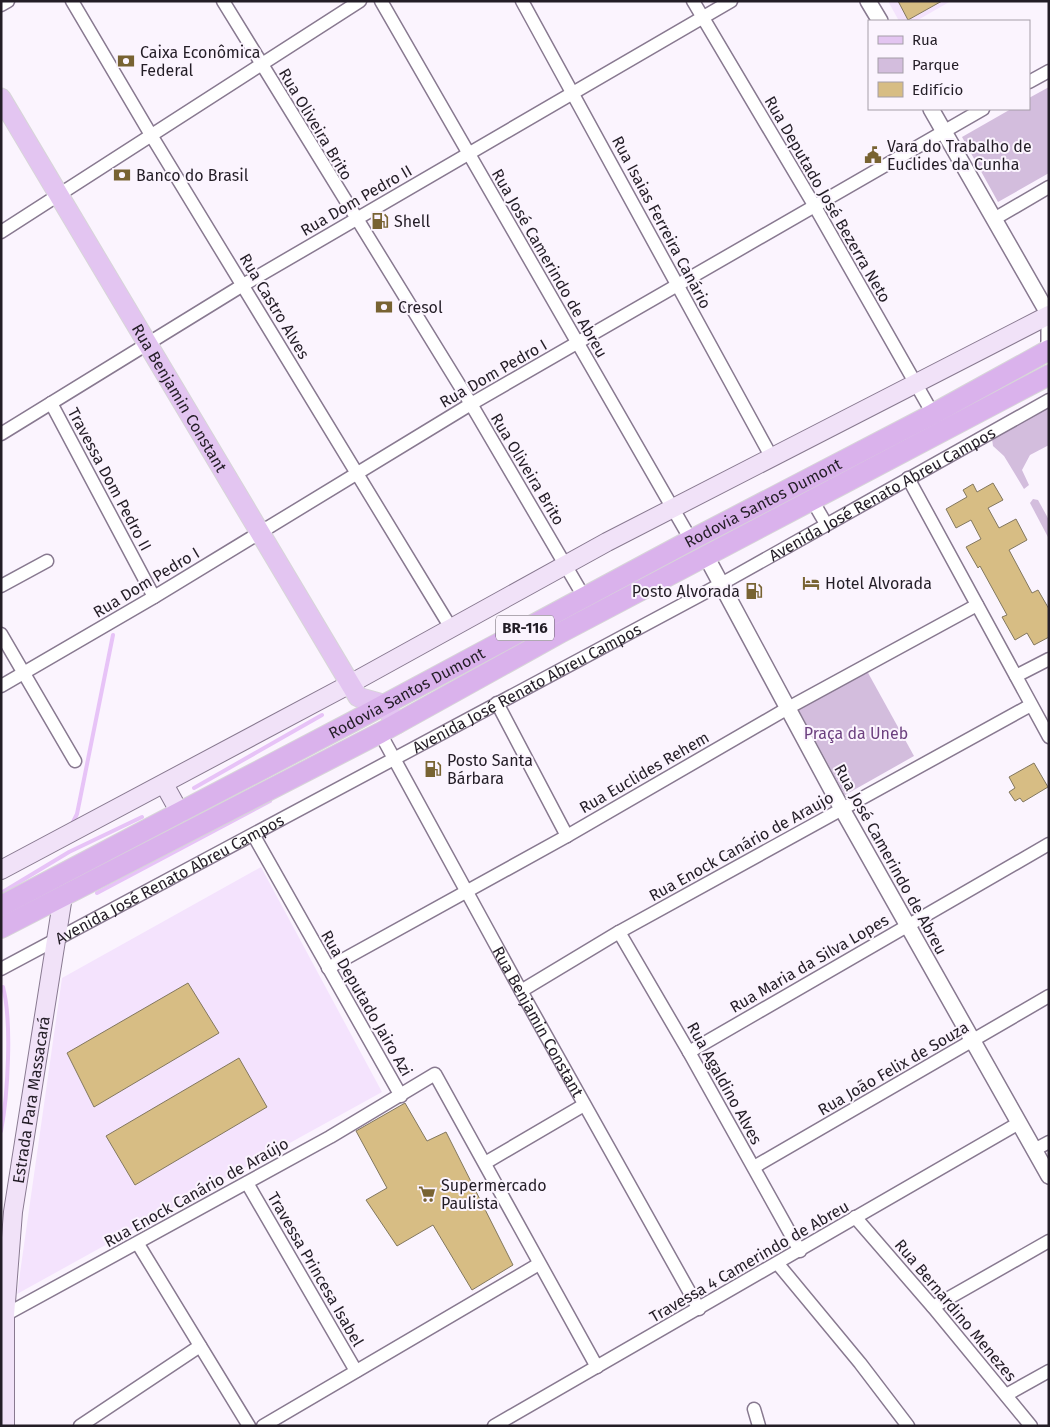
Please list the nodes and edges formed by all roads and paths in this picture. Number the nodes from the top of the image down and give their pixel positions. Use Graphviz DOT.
graph roads {
  1 [pos="8,1"];
  2 [pos="72,1"];
  3 [pos="223,1"];
  4 [pos="360,1"];
  5 [pos="381,1"];
  6 [pos="522,1"];
  7 [pos="693,1"];
  8 [pos="731,1"];
  9 [pos="868,1"];
  10 [pos="1,5"];
  11 [pos="702,17"];
  12 [pos="879,20"];
  13 [pos="261,64"];
  14 [pos="1049,71"];
  15 [pos="1030,81"];
  16 [pos="573,93"];
  17 [pos="1,98"];
  18 [pos="932,110"];
  19 [pos="981,110"];
  20 [pos="944,131"];
  21 [pos="152,136"];
  22 [pos="468,154"];
  23 [pos="1049,187"];
  24 [pos="60,194"];
  25 [pos="814,205"];
  26 [pos="994,218"];
  27 [pos="355,219"];
  28 [pos="1,232"];
  29 [pos="243,285"];
  30 [pos="678,286"];
  31 [pos="1049,315"];
  32 [pos="147,344"];
  33 [pos="576,345"];
  34 [pos="1049,351"];
  35 [pos="1049,375"];
  36 [pos="916,384"];
  37 [pos="1049,400"];
  38 [pos="51,403"];
  39 [pos="471,404"];
  40 [pos="933,414"];
  41 [pos="1,434"];
  42 [pos="772,458"];
  43 [pos="357,473"];
  44 [pos="908,478"];
  45 [pos="812,500"];
  46 [pos="673,509"];
  47 [pos="826,524"];
  48 [pos="259,533"];
  49 [pos="690,540"];
  50 [pos="706,556"];
  51 [pos="47,561"];
  52 [pos="567,564"];
  53 [pos="721,584"];
  54 [pos="1,586"];
  55 [pos="154,597"];
  56 [pos="584,597"];
  57 [pos="977,605"];
  58 [pos="451,628"];
  59 [pos="1,634"];
  60 [pos="1049,658"];
  61 [pos="24,673"];
  62 [pos="1016,676"];
  63 [pos="1,686"];
  64 [pos="354,691"];
  65 [pos="497,703"];
  66 [pos="383,704"];
  67 [pos="1032,705"];
  68 [pos="788,708"];
  69 [pos="352,722"];
  70 [pos="380,733"];
  71 [pos="1049,737"];
  72 [pos="395,760"];
  73 [pos="75,761"];
  74 [pos="164,784"];
  75 [pos="842,810"];
  76 [pos="180,813"];
  77 [pos="254,836"];
  78 [pos="568,836"];
  79 [pos="1049,844"];
  80 [pos="1,870"];
  81 [pos="467,891"];
  82 [pos="64,896"];
  83 [pos="1,906"];
  84 [pos="906,925"];
  85 [pos="1,928"];
  86 [pos="619,932"];
  87 [pos="56,940"];
  88 [pos="328,968"];
  89 [pos="1,969"];
  90 [pos="521,991"];
  91 [pos="1049,996"];
  92 [pos="972,1040"];
  93 [pos="689,1052"];
  94 [pos="401,1096"];
  95 [pos="584,1105"];
  96 [pos="1019,1123"];
  97 [pos="1049,1142"];
  98 [pos="1034,1150"];
  99 [pos="485,1163"];
  100 [pos="754,1167"];
  101 [pos="1049,1176"];
  102 [pos="247,1183"];
  103 [pos="855,1217"];
  104 [pos="1049,1241"];
  105 [pos="138,1244"];
  106 [pos="800,1251"];
  107 [pos="539,1264"];
  108 [pos="778,1264"];
  109 [pos="933,1306"];
  110 [pos="699,1309"];
  111 [pos="5,1315"];
  112 [pos="200,1346"];
  113 [pos="597,1367"];
  114 [pos="356,1371"];
  115 [pos="1049,1371"];
  116 [pos="1006,1395"];
  117 [pos="754,1409"];
  118 [pos="1021,1413"];
  119 [pos="5,1426"];
  120 [pos="80,1426"];
  121 [pos="249,1426"];
  122 [pos="263,1426"];
  123 [pos="494,1426"];
  124 [pos="759,1426"];
  125 [pos="908,1426"];
  126 [pos="1018,1426"];
  127 [pos="1031,1426"];
  1 -- 10 [label="street"];
  2 -- 21 [label="street, Rua Castro Alves"];
  3 -- 13 [label="street, Rua Oliveira Brito"];
  4 -- 13 [label="street"];
  5 -- 22 [label="street, Rua José Camerindo de Abreu"];
  6 -- 16 [label="street, Rua Isaias Ferreira Canário"];
  7 -- 11 [label="street, Rua Deputado José Bezerra Neto"];
  8 -- 11 [label="street, Rua Dom Pedro II"];
  9 -- 12 [label="street"];
  11 -- 16 [label="street, Rua Dom Pedro II"];
  11 -- 25 [label="street, Rua Deputado José Bezerra Neto"];
  13 -- 21 [label="street"];
  13 -- 27 [label="street, Rua Oliveira Brito"];
  14 -- 15 [label="street"];
  16 -- 22 [label="street, Rua Dom Pedro II"];
  16 -- 30 [label="street, Rua Isaias Ferreira Canário"];
  17 -- 24 [label="main road, Rua Benjamin Constant"];
  18 -- 20 [label="street"];
  19 -- 20 [label="street, Rua Dom Pedro I"];
  20 -- 25 [label="street, Rua Dom Pedro I"];
  20 -- 26 [label="street"];
  21 -- 24 [label="street"];
  21 -- 29 [label="street, Rua Castro Alves"];
  22 -- 27 [label="street, Rua Dom Pedro II"];
  22 -- 33 [label="street, Rua José Camerindo de Abreu"];
  23 -- 26 [label="street"];
  24 -- 28 [label="street"];
  24 -- 32 [label="main road, Rua Benjamin Constant"];
  25 -- 30 [label="street, Rua Dom Pedro I"];
  25 -- 36 [label="street, Rua Deputado José Bezerra Neto"];
  26 -- 31 [label="street"];
  27 -- 29 [label="street, Rua Dom Pedro II"];
  27 -- 39 [label="street, Rua Oliveira Brito"];
  29 -- 32 [label="street, Rua Dom Pedro II"];
  29 -- 43 [label="street, Rua Castro Alves"];
  30 -- 33 [label="street, Rua Dom Pedro I"];
  30 -- 42 [label="street, Rua Isaias Ferreira Canário"];
  31 -- 34 [label="street"];
  31 -- 36 [label="main road"];
  32 -- 38 [label="street, Rua Dom Pedro II"];
  32 -- 48 [label="main road, Rua Benjamin Constant"];
  33 -- 39 [label="street, Rua Dom Pedro I"];
  33 -- 46 [label="street, Rua José Camerindo de Abreu"];
  34 -- 40 [label="highway, Rodovia Santos Dumont / BR-116"];
  35 -- 45 [label="highway, Rodovia Santos Dumont / BR-116"];
  36 -- 40 [label="street, Rua Deputado José Bezerra Neto"];
  36 -- 42 [label="main road"];
  37 -- 44 [label="street, Avenida José Renato Abreu Campos"];
  38 -- 41 [label="street, Rua Dom Pedro II"];
  38 -- 55 [label="street, Travessa Dom Pedro II"];
  39 -- 43 [label="street, Rua Dom Pedro I"];
  39 -- 52 [label="street, Rua Oliveira Brito"];
  40 -- 49 [label="highway, Rodovia Santos Dumont / BR-116"];
  42 -- 46 [label="main road"];
  43 -- 48 [label="street, Rua Dom Pedro I"];
  43 -- 58 [label="street, Rua Castro Alves"];
  44 -- 47 [label="street, Avenida José Renato Abreu Campos"];
  44 -- 57 [label="street"];
  45 -- 47 [label="street"];
  45 -- 50 [label="highway, Rodovia Santos Dumont / BR-116"];
  46 -- 49 [label="street, Rua José Camerindo de Abreu"];
  46 -- 52 [label="main road"];
  47 -- 53 [label="street, Avenida José Renato Abreu Campos"];
  48 -- 55 [label="street, Rua Dom Pedro I"];
  48 -- 64 [label="main road, Rua Benjamin Constant"];
  49 -- 56 [label="highway, Rodovia Santos Dumont / BR-116"];
  50 -- 53 [label="street, Rua José Camerindo de Abreu"];
  50 -- 70 [label="highway, Rodovia Santos Dumont / BR-116"];
  51 -- 54 [label="street"];
  52 -- 56 [label="street, Rua Oliveira Brito"];
  52 -- 58 [label="main road"];
  53 -- 65 [label="street, Avenida José Renato Abreu Campos"];
  53 -- 68 [label="street, Rua José Camerindo de Abreu"];
  55 -- 61 [label="street, Rua Dom Pedro I"];
  56 -- 66 [label="highway, Rodovia Santos Dumont / BR-116"];
  57 -- 62 [label="street"];
  57 -- 68 [label="street, Rua Euclides Rehem"];
  58 -- 64 [label="main road"];
  59 -- 61 [label="street"];
  60 -- 62 [label="street"];
  61 -- 63 [label="street, Rua Dom Pedro I"];
  61 -- 73 [label="street"];
  62 -- 67 [label="street"];
  64 -- 66 [label="main road"];
  64 -- 69 [label="main road"];
  64 -- 74 [label="main road"];
  65 -- 72 [label="street, Avenida José Renato Abreu Campos"];
  65 -- 78 [label="street"];
  66 -- 69 [label="highway, Rodovia Santos Dumont / BR-116"];
  66 -- 70 [label="main road, Rua Benjamin Constant"];
  67 -- 71 [label="street"];
  67 -- 75 [label="street, Rua Enock Canário de Araujo"];
  68 -- 75 [label="street, Rua José Camerindo de Abreu"];
  68 -- 78 [label="street, Rua Euclides Rehem"];
  69 -- 70 [label="main road, Rua Benjamin Constant"];
  69 -- 76 [label="highway, Rodovia Santos Dumont / BR-116"];
  70 -- 72 [label="street, Rua Benjamin Constant"];
  70 -- 82 [label="highway, Rodovia Santos Dumont / BR-116"];
  72 -- 77 [label="street, Avenida José Renato Abreu Campos"];
  72 -- 81 [label="street, Rua Benjamin Constant"];
  74 -- 76 [label="main road"];
  74 -- 80 [label="main road"];
  75 -- 84 [label="street, Rua José Camerindo de Abreu"];
  75 -- 86 [label="street, Rua Enock Canário de Araujo"];
  76 -- 83 [label="highway, Rodovia Santos Dumont / BR-116"];
  77 -- 87 [label="street, Avenida José Renato Abreu Campos"];
  77 -- 88 [label="street, Rua Deputado Jairo Azi"];
  78 -- 81 [label="street, Rua Euclides Rehem"];
  79 -- 84 [label="street, Rua Maria da Silva Lopes"];
  81 -- 88 [label="street, Rua Euclides Rehem"];
  81 -- 90 [label="street, Rua Benjamin Constant"];
  82 -- 85 [label="highway, Rodovia Santos Dumont / BR-116"];
  82 -- 87 [label="main road, Estrada Para Massacará"];
  84 -- 92 [label="street, Rua José Camerindo de Abreu"];
  84 -- 93 [label="street, Rua Maria da Silva Lopes"];
  86 -- 90 [label="street, Rua Enock Canário de Araujo"];
  86 -- 93 [label="street, Rua Agaldino Alves"];
  87 -- 89 [label="street, Avenida José Renato Abreu Campos"];
  87 -- 111 [label="main road, Estrada Para Massacará"];
  88 -- 94 [label="street, Rua Deputado Jairo Azi"];
  90 -- 95 [label="street, Rua Benjamin Constant"];
  91 -- 92 [label="street, Rua João Felix de Souza"];
  92 -- 96 [label="street, Rua José Camerindo de Abreu"];
  92 -- 100 [label="street, Rua João Felix de Souza"];
  93 -- 100 [label="street, Rua Agaldino Alves"];
  94 -- 99 [label="street, Rua Deputado Jairo Azi"];
  94 -- 102 [label="street, Rua Enock Canário de Araújo"];
  95 -- 99 [label="street"];
  95 -- 110 [label="street, Rua Benjamin Constant"];
  96 -- 98 [label="street, Rua José Camerindo de Abreu"];
  96 -- 103 [label="street, Travessa 4 Camerindo de Abreu"];
  97 -- 98 [label="street"];
  98 -- 101 [label="street, Rua José Camerindo de Abreu"];
  99 -- 107 [label="street, Rua Deputado Jairo Azi"];
  100 -- 106 [label="street, Rua Agaldino Alves"];
  102 -- 105 [label="street, Rua Enock Canário de Araújo"];
  102 -- 114 [label="street, Travessa Princesa Isabel"];
  103 -- 106 [label="street, Travessa 4 Camerindo de Abreu"];
  103 -- 109 [label="street, Rua Bernardino Menezes"];
  104 -- 109 [label="street"];
  105 -- 111 [label="street, Rua Enock Canário de Araújo"];
  105 -- 112 [label="street"];
  106 -- 108 [label="street, Travessa 4 Camerindo de Abreu"];
  107 -- 113 [label="street, Rua Deputado Jairo Azi"];
  107 -- 114 [label="street"];
  108 -- 110 [label="street, Travessa 4 Camerindo de Abreu"];
  108 -- 125 [label="street"];
  109 -- 116 [label="street, Rua Bernardino Menezes"];
  110 -- 113 [label="street, Travessa 4 Camerindo de Abreu"];
  111 -- 119 [label="main road, Estrada Para Massacará"];
  112 -- 120 [label="street"];
  112 -- 121 [label="street"];
  113 -- 123 [label="street, Travessa 4 Camerindo de Abreu"];
  114 -- 122 [label="street"];
  115 -- 116 [label="street"];
  116 -- 118 [label="street, Rua Bernardino Menezes"];
  117 -- 124 [label="street"];
  118 -- 126 [label="street"];
  118 -- 127 [label="street, Rua Bernardino Menezes"];
}
